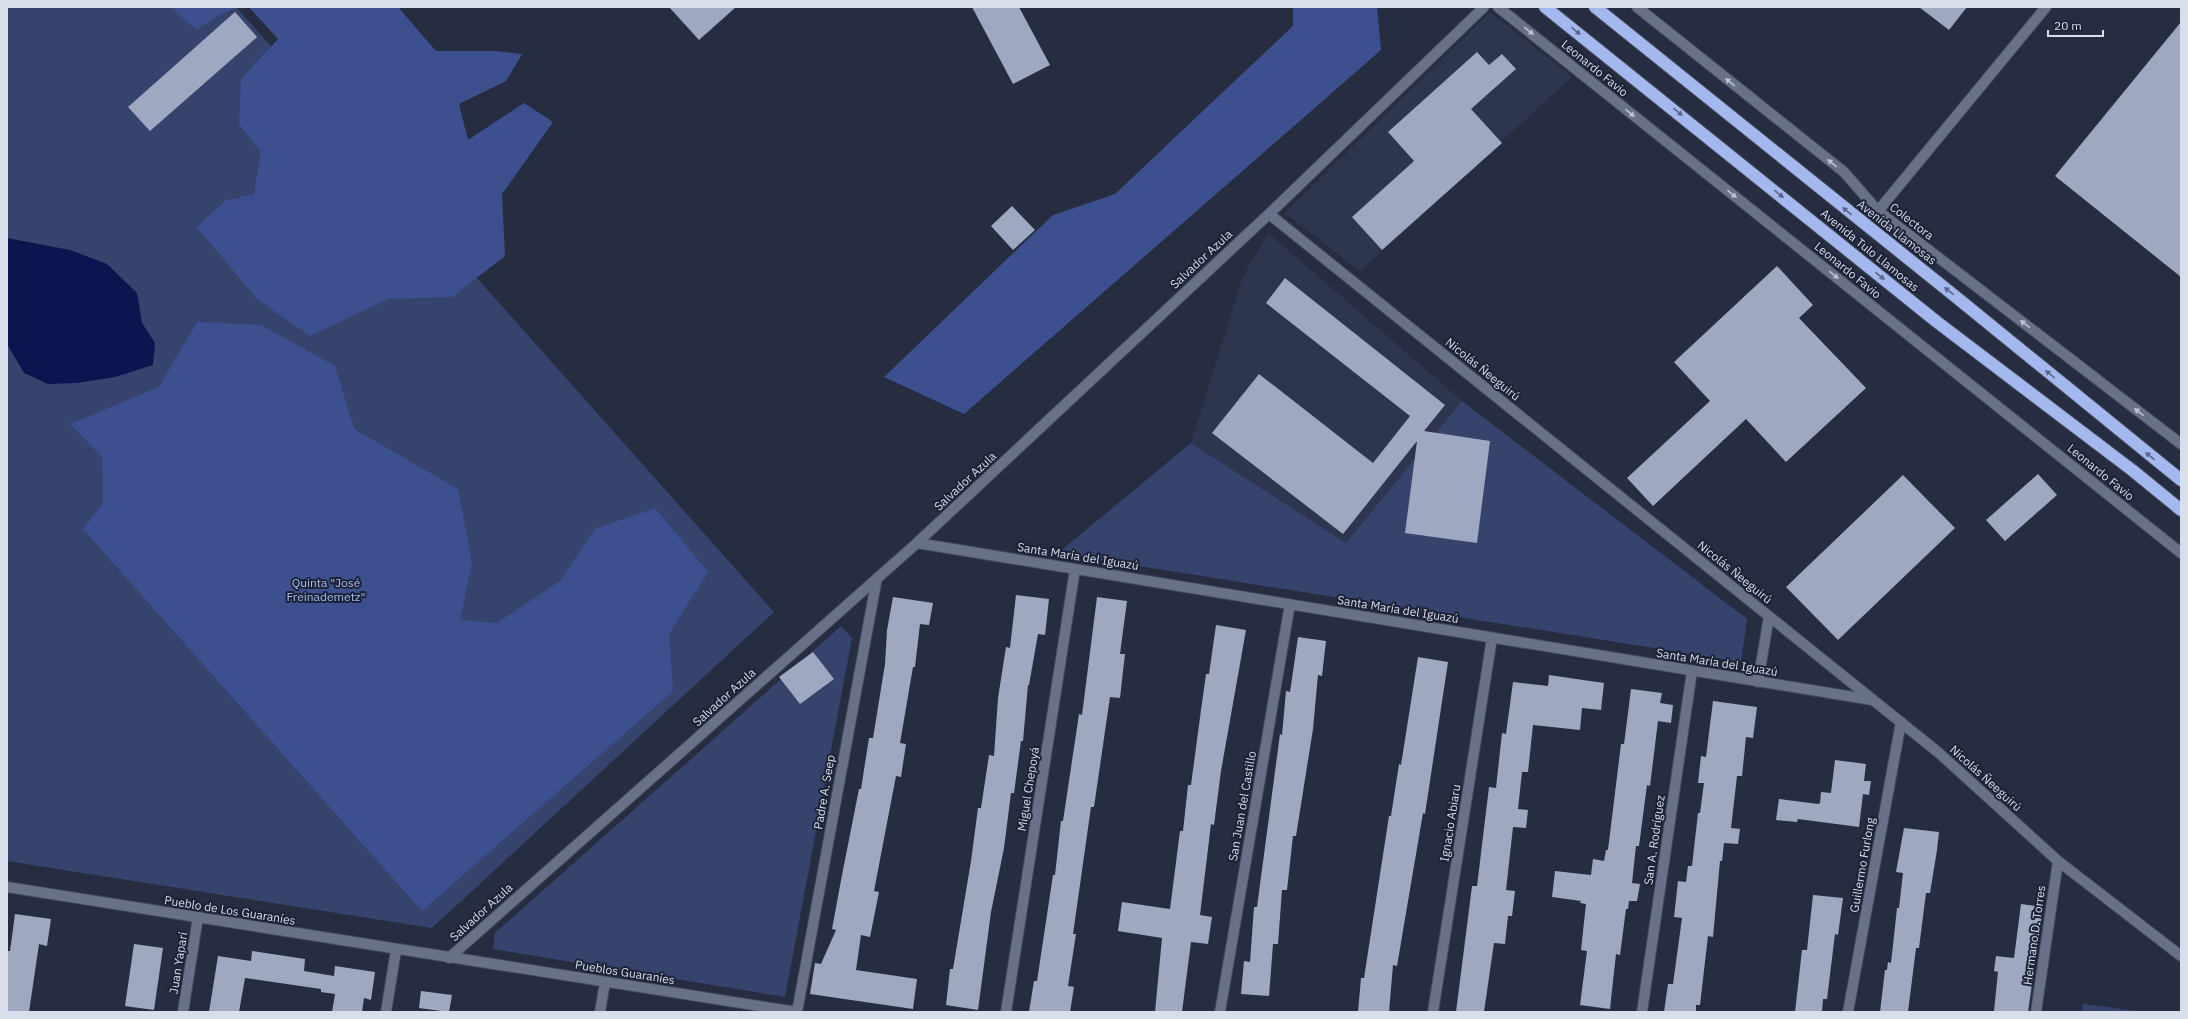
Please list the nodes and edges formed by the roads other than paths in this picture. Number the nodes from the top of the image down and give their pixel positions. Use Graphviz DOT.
graph roads {
  1 [pos="1484,7"];
  2 [pos="1498,7"];
  3 [pos="1545,7"];
  4 [pos="1595,7"];
  5 [pos="1637,7"];
  6 [pos="2046,7"];
  7 [pos="1878,211"];
  8 [pos="1269,214"];
  9 [pos="2181,444"];
  10 [pos="2181,480"];
  11 [pos="2181,510"];
  12 [pos="917,543"];
  13 [pos="2181,553"];
  14 [pos="1075,569"];
  15 [pos="877,578"];
  16 [pos="1290,604"];
  17 [pos="1769,616"];
  18 [pos="1492,638"];
  19 [pos="1692,671"];
  20 [pos="1758,682"];
  21 [pos="1874,701"];
  22 [pos="1901,722"];
  23 [pos="2058,861"];
  24 [pos="7,888"];
  25 [pos="198,917"];
  26 [pos="396,950"];
  27 [pos="2181,956"];
  28 [pos="449,958"];
  29 [pos="605,982"];
  30 [pos="183,1012"];
  31 [pos="386,1012"];
  32 [pos="600,1012"];
  33 [pos="797,1012"];
  34 [pos="1006,1012"];
  35 [pos="1220,1012"];
  36 [pos="1433,1012"];
  37 [pos="1642,1012"];
  38 [pos="1848,1012"];
  39 [pos="2036,1012"];
  1 -- 8 [label="street, Salvador Azula"];
  2 -- 13 [label="street, Leonardo Favio, one-way"];
  3 -- 11 [label="highway, Avenida Tulo Llamosas, one-way"];
  10 -- 4 [label="highway, Avenida Llamosas, one-way"];
  7 -- 5 [label="street, Colectora, one-way"];
  6 -- 7 [label="street"];
  9 -- 7 [label="street, Colectora, one-way"];
  8 -- 12 [label="street, Salvador Azula"];
  8 -- 17 [label="street, Nicolás Ñeeguirú"];
  12 -- 14 [label="street, Santa María del Iguazú"];
  12 -- 15 [label="street, Salvador Azula"];
  14 -- 16 [label="street, Santa María del Iguazú"];
  14 -- 34 [label="street, Miguel Chepoyá"];
  15 -- 28 [label="street, Salvador Azula"];
  15 -- 33 [label="street, Padre A. Seep"];
  16 -- 18 [label="street, Santa María del Iguazú"];
  16 -- 35 [label="street, San Juan del Castillo"];
  17 -- 20 [label="street"];
  17 -- 21 [label="street, Nicolás Ñeeguirú"];
  18 -- 19 [label="street, Santa María del Iguazú"];
  18 -- 36 [label="street, Ignacio Abiaru"];
  19 -- 20 [label="street, Santa María del Iguazú"];
  19 -- 37 [label="street, San A. Rodríguez"];
  20 -- 21 [label="street, Santa María del Iguazú"];
  21 -- 22 [label="street, Nicolás Ñeeguirú"];
  22 -- 23 [label="street, Nicolás Ñeeguirú"];
  22 -- 38 [label="street, Guillermo Furlong"];
  23 -- 27 [label="street, Nicolás Ñeeguirú"];
  23 -- 39 [label="street, Hermano D. Torres"];
  24 -- 25 [label="street, Pueblo de Los Guaraníes"];
  25 -- 26 [label="street, Pueblo de Los Guaraníes"];
  25 -- 30 [label="street, Juan Yaparí"];
  26 -- 28 [label="street, Pueblo de Los Guaraníes"];
  26 -- 31 [label="street"];
  28 -- 29 [label="street, Pueblos Guaraníes"];
  29 -- 32 [label="street"];
  29 -- 33 [label="street, Pueblos Guaraníes"];
}
